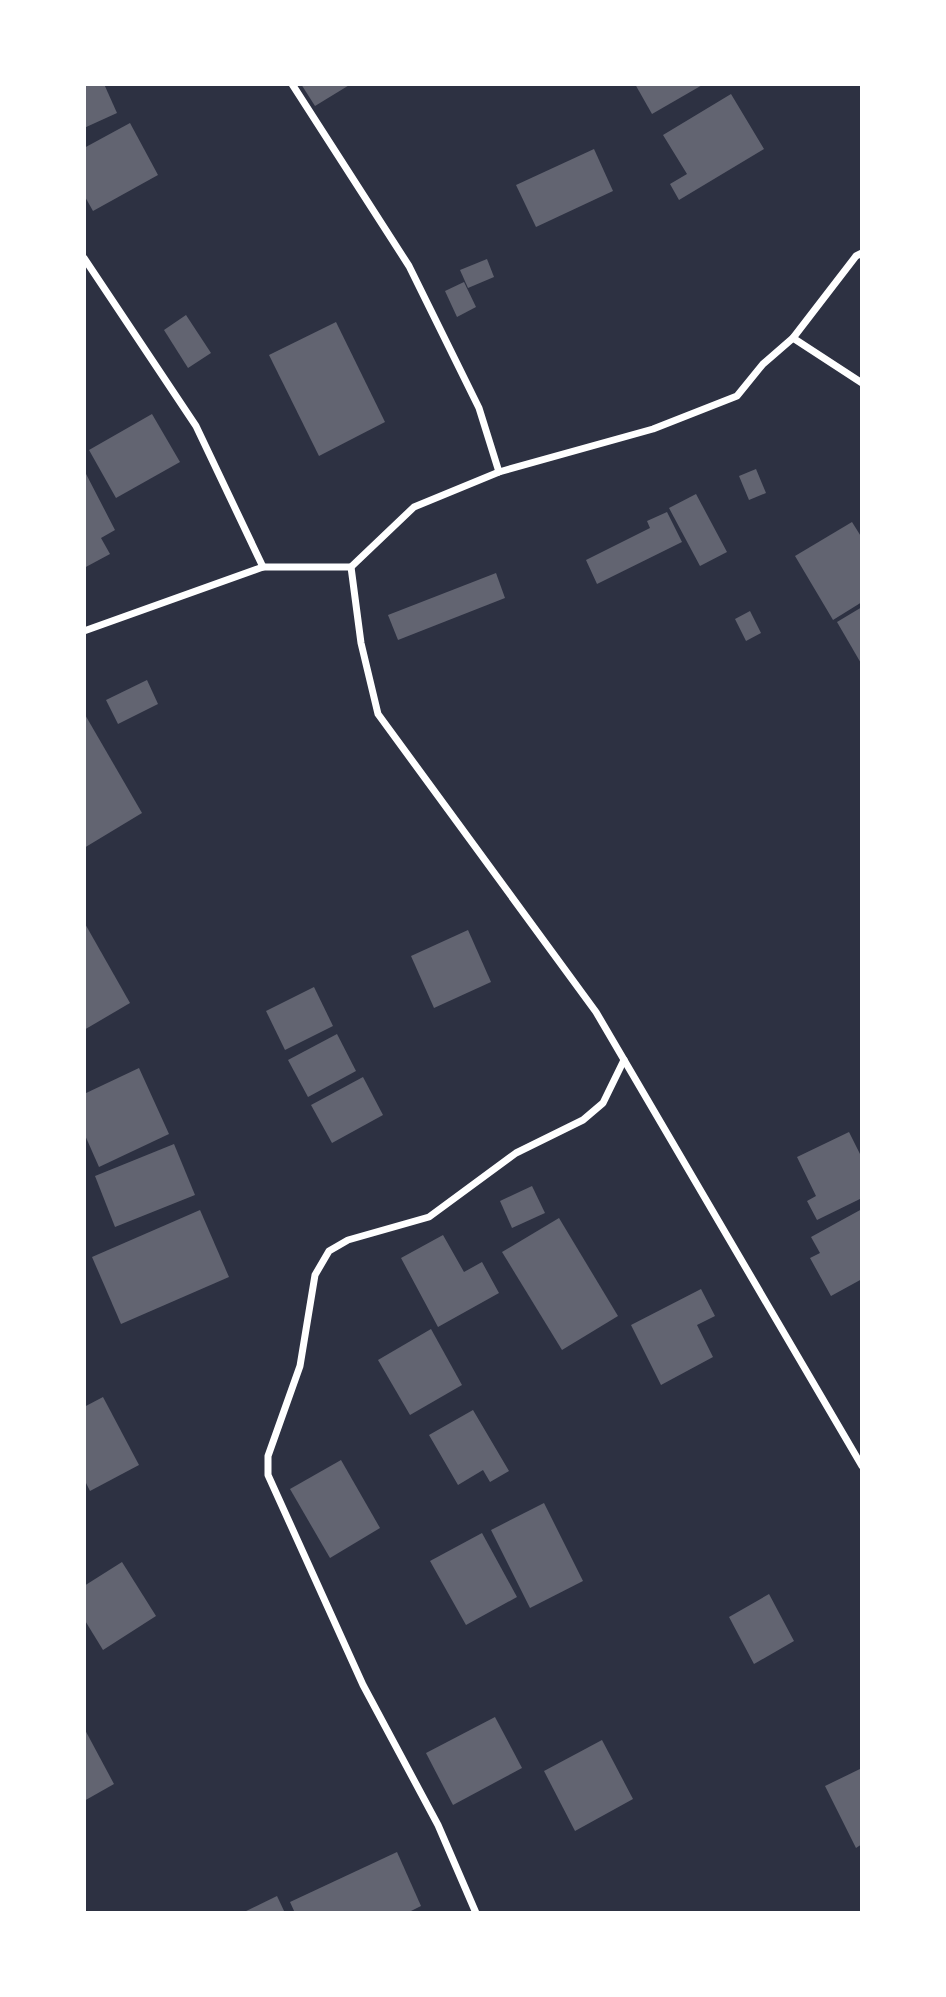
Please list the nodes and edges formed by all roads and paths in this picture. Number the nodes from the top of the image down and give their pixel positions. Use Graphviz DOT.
graph roads {
  1 [pos="292,84"];
  2 [pos="862,253"];
  3 [pos="84,258"];
  4 [pos="793,338"];
  5 [pos="862,383"];
  6 [pos="499,472"];
  7 [pos="263,567"];
  8 [pos="351,567"];
  9 [pos="84,631"];
  10 [pos="624,1060"];
  11 [pos="862,1466"];
  12 [pos="476,1913"];
  1 -- 6 [label="street"];
  2 -- 4 [label="street"];
  3 -- 7 [label="street"];
  4 -- 5 [label="street"];
  4 -- 6 [label="street"];
  6 -- 8 [label="street"];
  7 -- 8 [label="street"];
  7 -- 9 [label="street"];
  8 -- 10 [label="street"];
  10 -- 11 [label="street"];
  10 -- 12 [label="street"];
}
